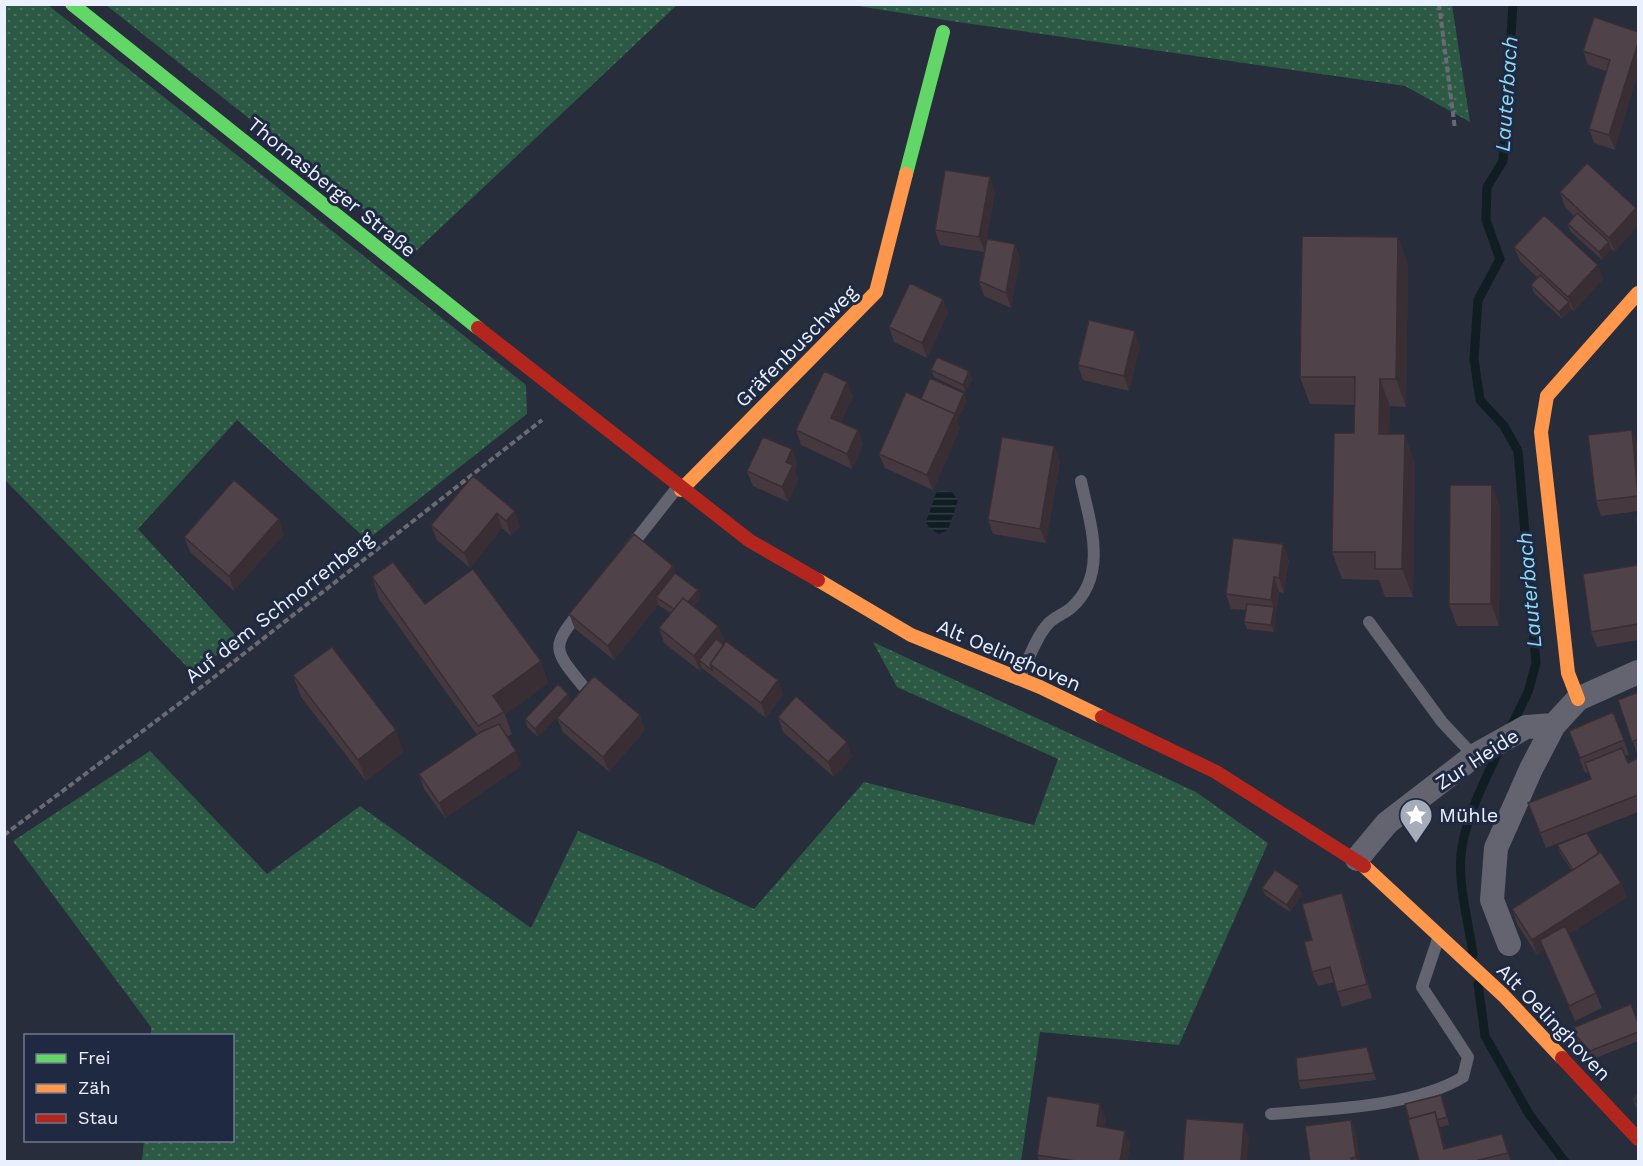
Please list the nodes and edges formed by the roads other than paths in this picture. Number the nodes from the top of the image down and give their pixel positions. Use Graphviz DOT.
graph roads {
  1 [pos="72,4"];
  2 [pos="943,32"];
  3 [pos="1638,293"];
  4 [pos="568,400"];
  5 [pos="1081,481"];
  6 [pos="679,489"];
  7 [pos="619,562"];
  8 [pos="590,599"];
  9 [pos="1369,622"];
  10 [pos="1638,672"];
  11 [pos="1020,678"];
  12 [pos="583,687"];
  13 [pos="1578,699"];
  14 [pos="1554,725"];
  15 [pos="1474,756"];
  16 [pos="1357,859"];
  17 [pos="1440,934"];
  18 [pos="1509,944"];
  19 [pos="1271,1114"];
  20 [pos="1638,1139"];
  1 -- 4 [label="main road, Thomasberger Straße"];
  2 -- 6 [label="main road, Gräfenbuschweg"];
  3 -- 13 [label="main road"];
  4 -- 6 [label="main road, Alt Oelinghoven"];
  5 -- 11 [label="lane"];
  6 -- 7 [label="lane"];
  6 -- 11 [label="main road, Alt Oelinghoven"];
  8 -- 12 [label="lane"];
  9 -- 15 [label="lane"];
  10 -- 13 [label="street, Zur Heide"];
  11 -- 16 [label="main road, Alt Oelinghoven"];
  13 -- 14 [label="street, Zur Heide"];
  14 -- 15 [label="street, Zur Heide"];
  14 -- 18 [label="street, Zur Heide"];
  15 -- 16 [label="street, Zur Heide"];
  16 -- 17 [label="main road, Alt Oelinghoven"];
  17 -- 19 [label="lane"];
  17 -- 20 [label="main road, Alt Oelinghoven"];
}
